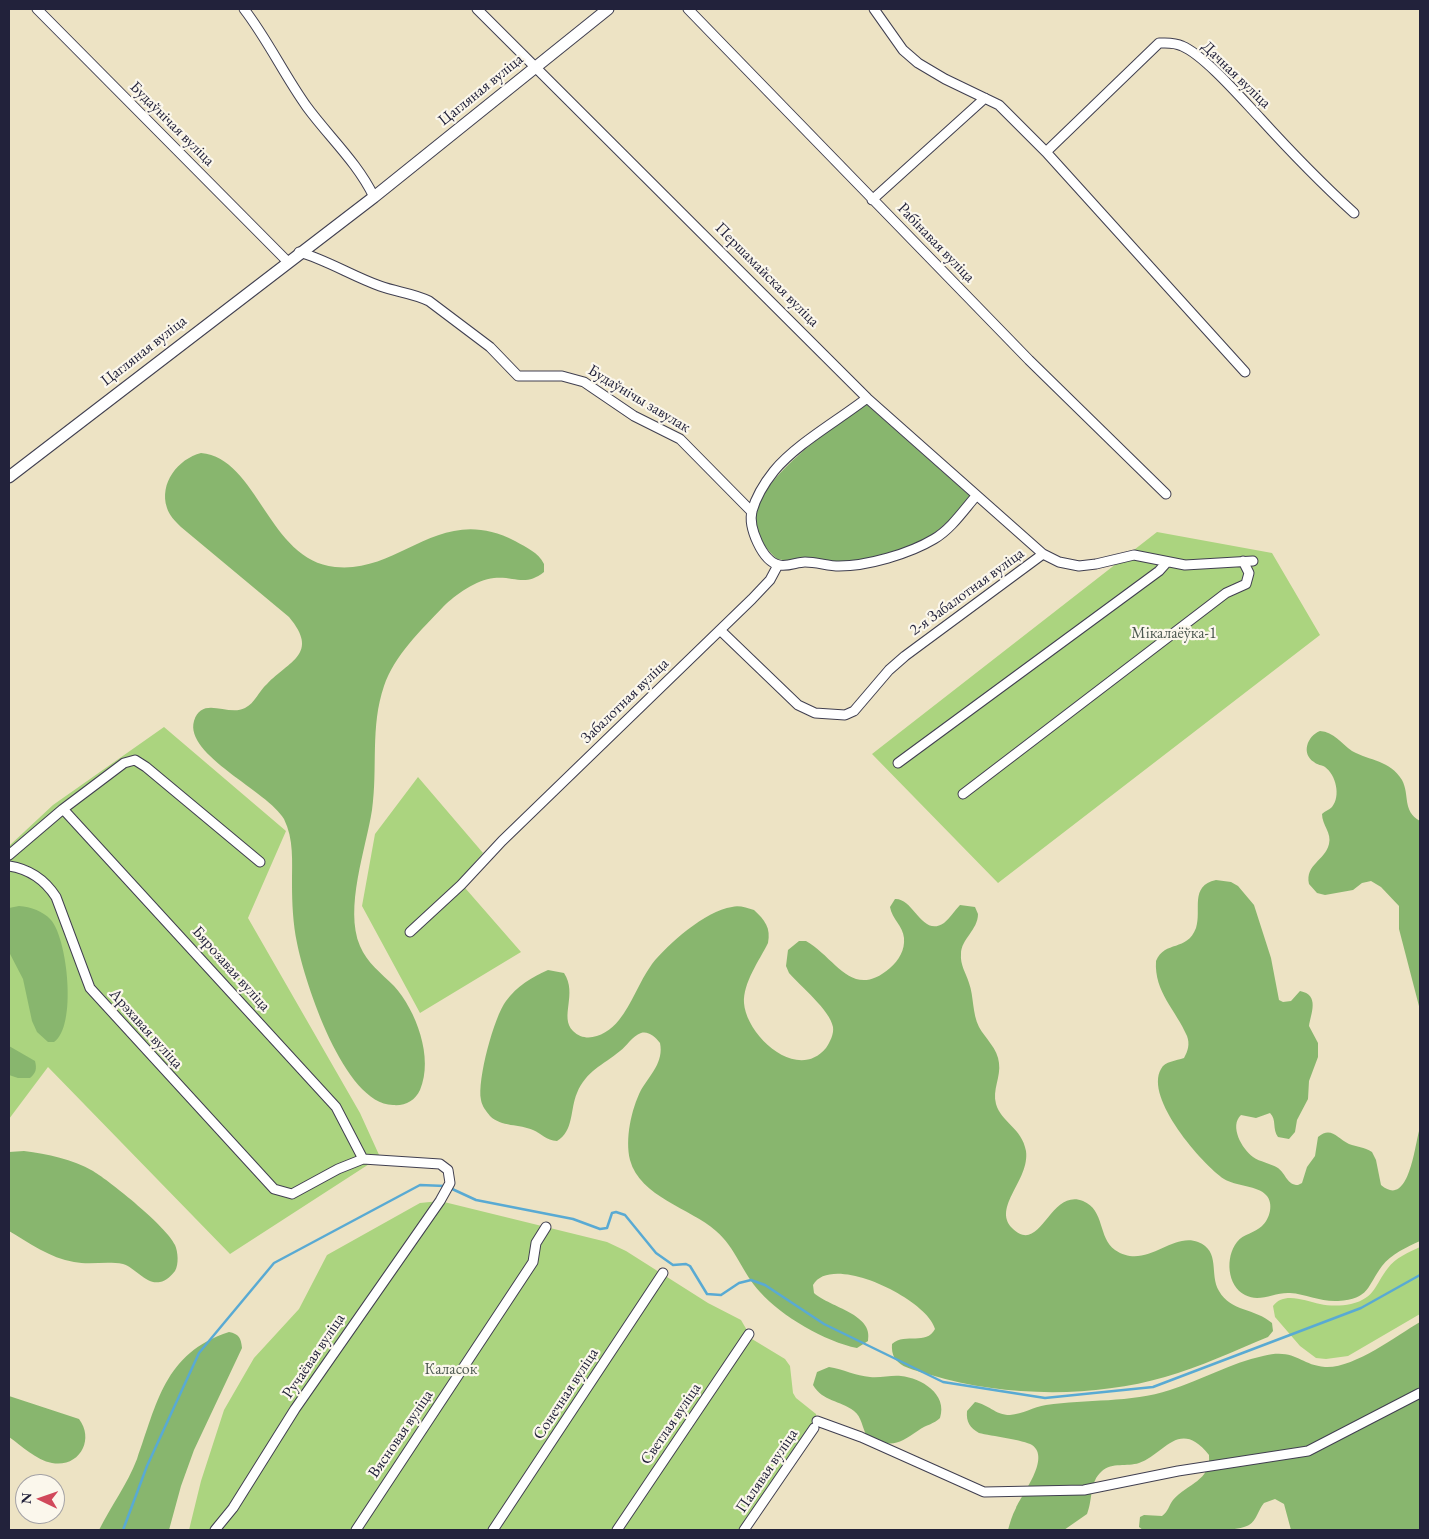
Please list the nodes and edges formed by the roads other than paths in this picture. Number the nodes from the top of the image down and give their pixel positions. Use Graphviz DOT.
graph roads {
  1 [pos="37,9"];
  2 [pos="244,9"];
  3 [pos="477,9"];
  4 [pos="608,9"];
  5 [pos="688,9"];
  6 [pos="874,9"];
  7 [pos="535,68"];
  8 [pos="985,98"];
  9 [pos="1046,152"];
  10 [pos="374,197"];
  11 [pos="872,200"];
  12 [pos="1354,213"];
  13 [pos="299,252"];
  14 [pos="286,262"];
  15 [pos="1245,372"];
  16 [pos="867,398"];
  17 [pos="9,477"];
  18 [pos="1166,494"];
  19 [pos="976,496"];
  20 [pos="752,512"];
  21 [pos="1043,554"];
  22 [pos="1243,561"];
  23 [pos="1253,561"];
  24 [pos="1167,562"];
  25 [pos="778,565"];
  26 [pos="720,630"];
  27 [pos="898,763"];
  28 [pos="963,794"];
  29 [pos="63,809"];
  30 [pos="9,854"];
  31 [pos="260,862"];
  32 [pos="9,866"];
  33 [pos="410,932"];
  34 [pos="363,1158"];
  35 [pos="546,1227"];
  36 [pos="663,1273"];
  37 [pos="749,1334"];
  38 [pos="1420,1393"];
  39 [pos="215,1530"];
  40 [pos="356,1530"];
  41 [pos="493,1530"];
  42 [pos="617,1530"];
  43 [pos="744,1530"];
  1 -- 14 [label="street, Будаўнічая вуліца"];
  2 -- 10 [label="street"];
  3 -- 7 [label="street, Першамайская вуліца"];
  4 -- 7 [label="street, Цагляная вуліца"];
  5 -- 11 [label="street, Рабінавая вуліца"];
  6 -- 8 [label="street"];
  7 -- 10 [label="street, Цагляная вуліца"];
  7 -- 16 [label="street, Першамайская вуліца"];
  8 -- 9 [label="street"];
  8 -- 11 [label="street"];
  9 -- 12 [label="street, Дачная вуліца"];
  9 -- 15 [label="street"];
  10 -- 13 [label="street, Цагляная вуліца"];
  11 -- 18 [label="street, Рабінавая вуліца"];
  13 -- 14 [label="street, Цагляная вуліца"];
  13 -- 20 [label="street, Будаўнічы завулак"];
  14 -- 17 [label="street, Цагляная вуліца"];
  16 -- 19 [label="street, Першамайская вуліца"];
  16 -- 20 [label="street"];
  19 -- 21 [label="street, Першамайская вуліца"];
  19 -- 25 [label="street"];
  20 -- 25 [label="street"];
  21 -- 24 [label="street, 2-я Забалотная вуліца"];
  21 -- 26 [label="street, 2-я Забалотная вуліца"];
  22 -- 23 [label="street, 2-я Забалотная вуліца"];
  22 -- 24 [label="street, 2-я Забалотная вуліца"];
  22 -- 28 [label="street"];
  24 -- 27 [label="street"];
  25 -- 26 [label="street, Забалотная вуліца"];
  26 -- 33 [label="street, Забалотная вуліца"];
  29 -- 30 [label="street"];
  29 -- 31 [label="street"];
  29 -- 34 [label="street, Бярозавая вуліца"];
  32 -- 34 [label="street, Арэхавая вуліца"];
  34 -- 39 [label="street, Ручаёвая вуліца"];
  35 -- 40 [label="street, Вясновая вуліца"];
  36 -- 41 [label="street, Сонечная вуліца"];
  37 -- 42 [label="street, Светлая вуліца"];
  38 -- 43 [label="street, Палявая вуліца"];
}
